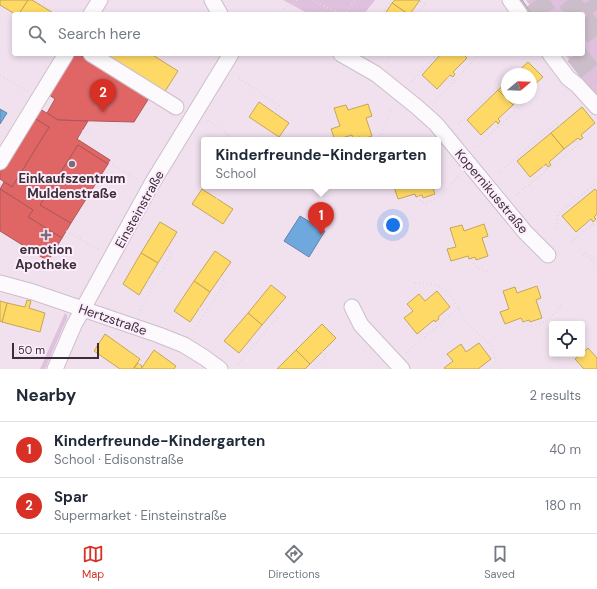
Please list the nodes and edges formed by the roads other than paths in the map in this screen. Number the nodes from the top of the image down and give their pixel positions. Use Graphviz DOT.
graph roads {
  1 [pos="100,0"];
  2 [pos="212,0"];
  3 [pos="510,0"];
  4 [pos="517,0"];
  5 [pos="92,12"];
  6 [pos="219,12"];
  7 [pos="519,12"];
  8 [pos="526,12"];
  9 [pos="65,56"];
  10 [pos="94,56"];
  11 [pos="231,56"];
  12 [pos="345,56"];
  13 [pos="552,56"];
  14 [pos="559,56"];
  15 [pos="570,70"];
  16 [pos="176,107"];
  17 [pos="597,107"];
  18 [pos="0,162"];
  19 [pos="548,255"];
  20 [pos="0,283"];
  21 [pos="352,307"];
  22 [pos="84,308"];
  23 [pos="399,365"];
  24 [pos="55,369"];
  25 [pos="220,369"];
  1 -- 5 [label="street"];
  2 -- 6 [label="street"];
  3 -- 7 [label="street"];
  4 -- 8 [label="street"];
  9 -- 18 [label="street"];
  10 -- 16 [label="street"];
  11 -- 22 [label="street, Einsteinstraße"];
  12 -- 19 [label="street, Kopernikusstraße"];
  13 -- 17 [label="street"];
  14 -- 15 [label="street"];
  20 -- 22 [label="street, Hertzstraße"];
  21 -- 23 [label="street"];
  22 -- 24 [label="street, Einsteinstraße"];
  22 -- 25 [label="street, Hertzstraße"];
}
